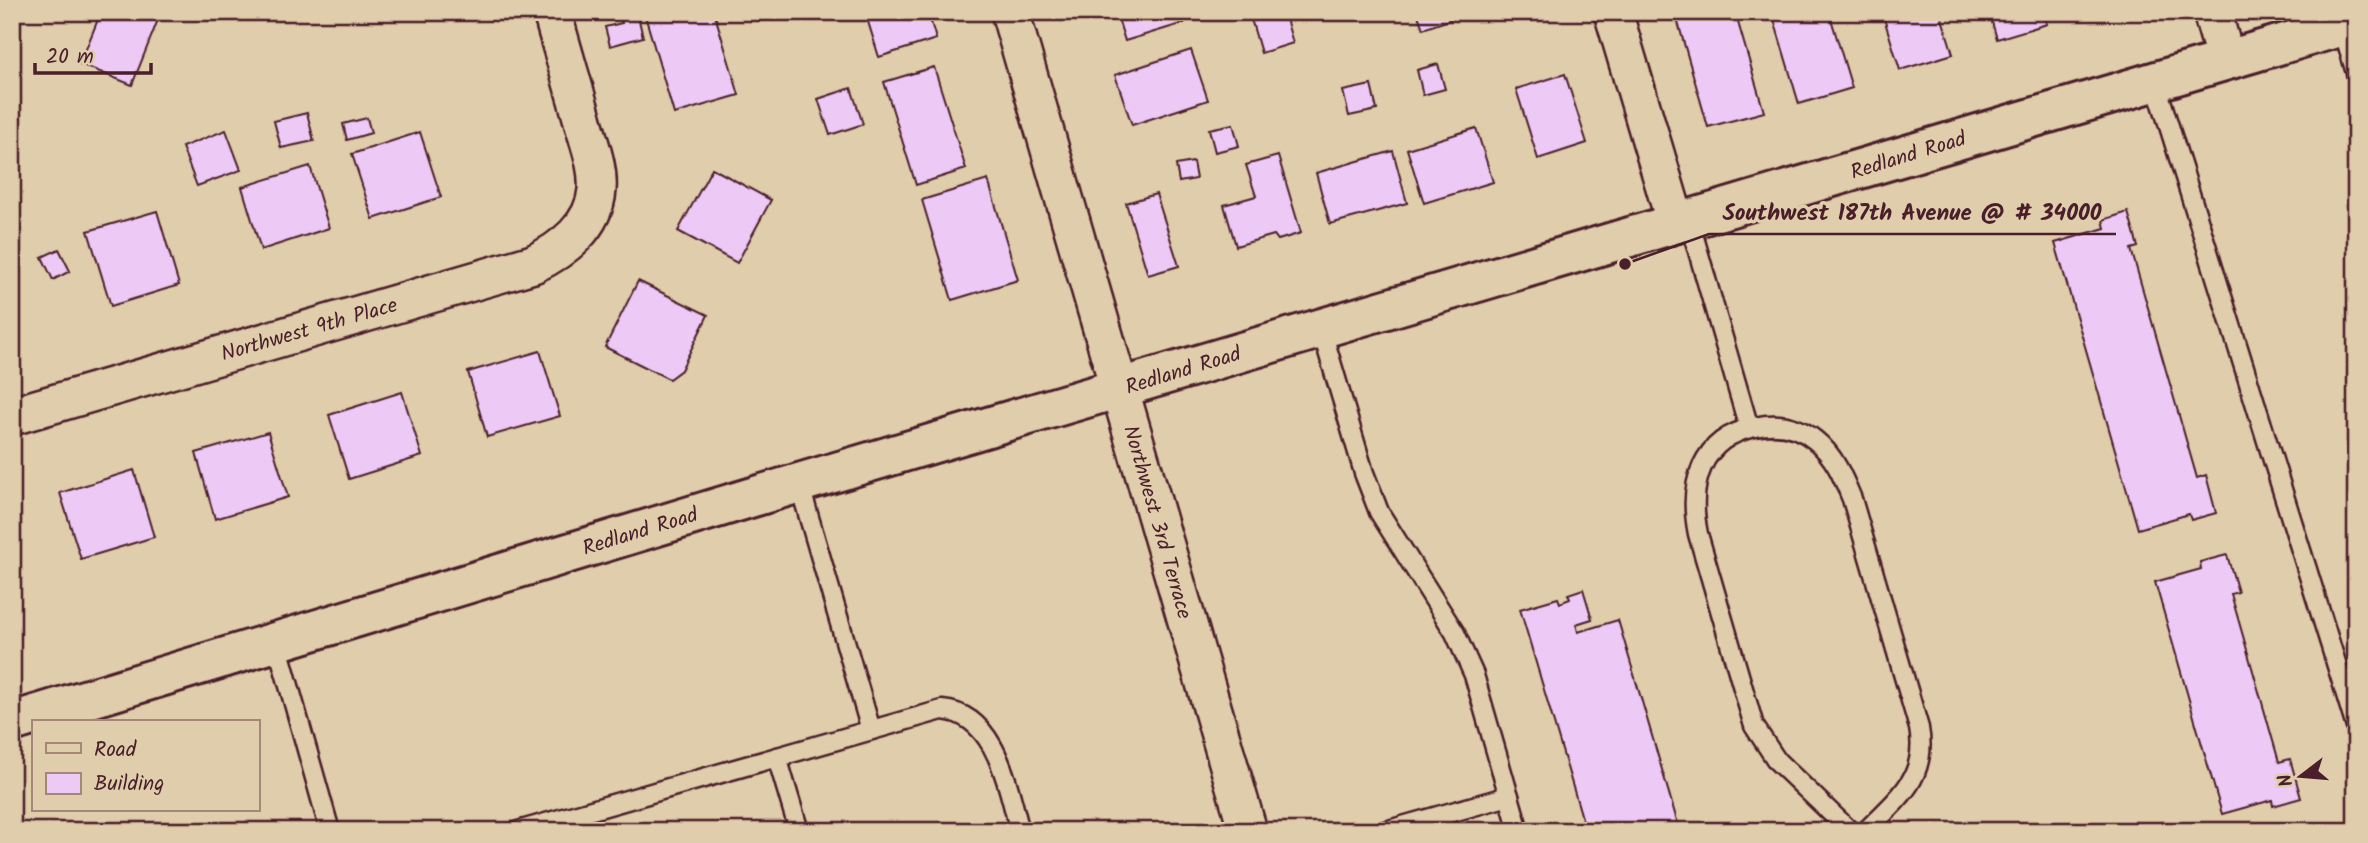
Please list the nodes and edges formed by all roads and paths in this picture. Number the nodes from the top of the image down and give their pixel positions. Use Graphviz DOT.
graph roads {
  1 [pos="552,12"];
  2 [pos="1010,12"];
  3 [pos="1613,12"];
  4 [pos="2212,12"];
  5 [pos="2349,24"];
  6 [pos="2226,60"];
  7 [pos="2356,73"];
  8 [pos="2155,80"];
  9 [pos="1682,222"];
  10 [pos="1321,328"];
  11 [pos="1119,390"];
  12 [pos="12,416"];
  13 [pos="1749,428"];
  14 [pos="799,483"];
  15 [pos="276,640"];
  16 [pos="12,722"];
  17 [pos="2356,727"];
  18 [pos="871,730"];
  19 [pos="777,757"];
  20 [pos="1509,796"];
  21 [pos="330,831"];
  22 [pos="518,831"];
  23 [pos="799,831"];
  24 [pos="1020,831"];
  25 [pos="1248,831"];
  26 [pos="1385,831"];
  27 [pos="1519,831"];
  28 [pos="1850,831"];
  29 [pos="1866,831"];
  1 -- 12 [label="street, Northwest 9th Place"];
  2 -- 11 [label="street, Northwest 3rd Terrace"];
  3 -- 9 [label="street"];
  4 -- 6 [label="street"];
  5 -- 6 [label="street, Redland Road"];
  5 -- 7 [label="lane"];
  6 -- 8 [label="street, Redland Road"];
  8 -- 9 [label="street, Redland Road"];
  8 -- 17 [label="lane"];
  9 -- 10 [label="street, Redland Road"];
  9 -- 13 [label="lane"];
  10 -- 11 [label="street, Redland Road"];
  10 -- 20 [label="lane"];
  11 -- 14 [label="street, Redland Road"];
  11 -- 25 [label="street, Northwest 3rd Terrace"];
  13 -- 28 [label="lane"];
  13 -- 29 [label="lane"];
  14 -- 15 [label="street, Redland Road"];
  14 -- 18 [label="lane"];
  15 -- 16 [label="street, Redland Road"];
  15 -- 21 [label="lane"];
  18 -- 19 [label="lane"];
  18 -- 24 [label="lane"];
  19 -- 22 [label="lane"];
  19 -- 23 [label="lane"];
  20 -- 26 [label="lane"];
  20 -- 27 [label="lane"];
}
